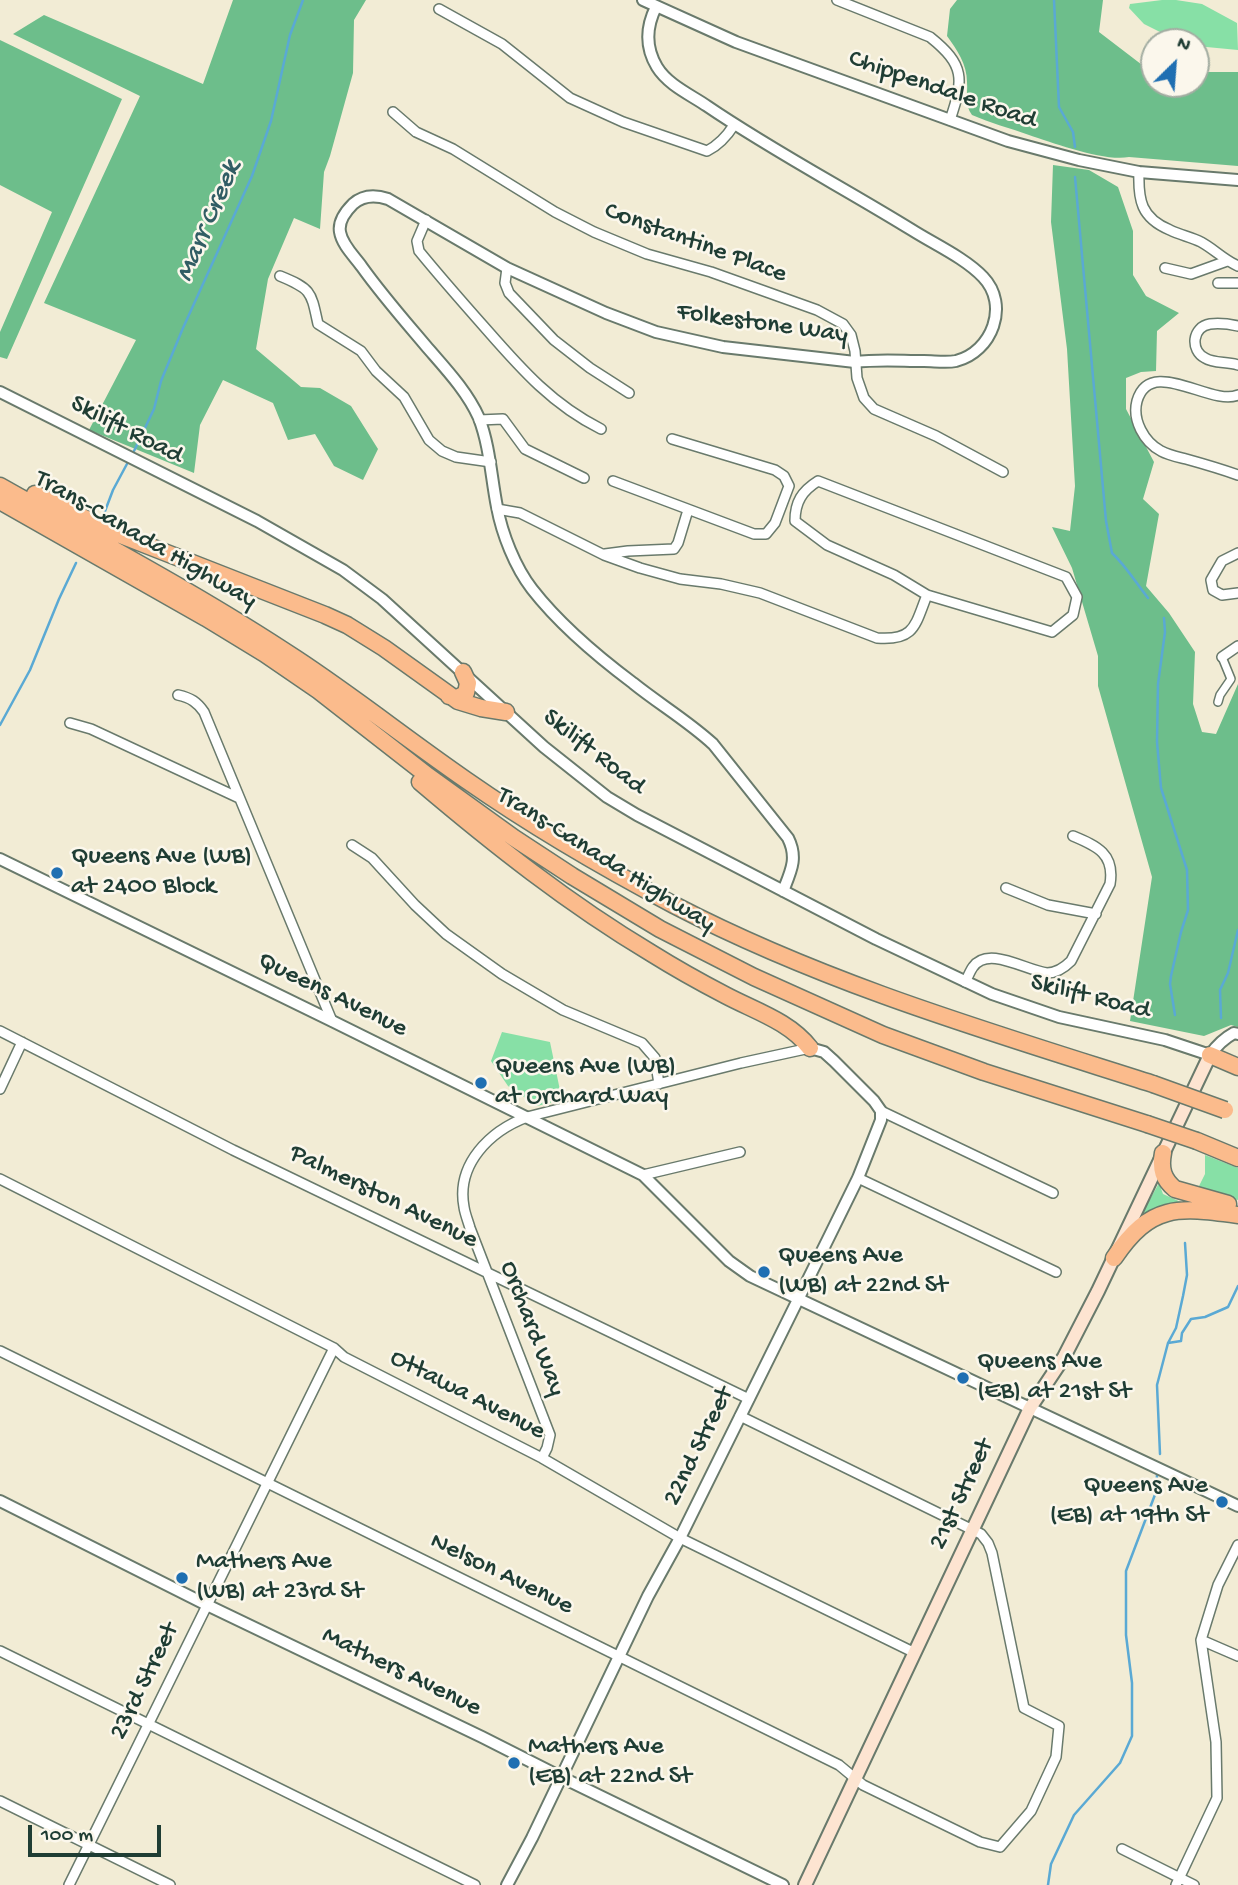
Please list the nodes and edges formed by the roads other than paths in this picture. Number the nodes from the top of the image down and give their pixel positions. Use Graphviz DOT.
graph roads {
  1 [pos="643,0"];
  2 [pos="837,0"];
  3 [pos="656,7"];
  4 [pos="439,9"];
  5 [pos="393,112"];
  6 [pos="950,120"];
  7 [pos="734,125"];
  8 [pos="1139,172"];
  9 [pos="1238,180"];
  10 [pos="426,220"];
  11 [pos="1227,261"];
  12 [pos="1238,266"];
  13 [pos="507,268"];
  14 [pos="1165,268"];
  15 [pos="279,276"];
  16 [pos="1218,283"];
  17 [pos="1238,283"];
  18 [pos="1238,326"];
  19 [pos="855,362"];
  20 [pos="1238,365"];
  21 [pos="0,392"];
  22 [pos="629,393"];
  23 [pos="1238,395"];
  24 [pos="479,420"];
  25 [pos="601,429"];
  26 [pos="672,439"];
  27 [pos="491,462"];
  28 [pos="1003,472"];
  29 [pos="1238,475"];
  30 [pos="0,476"];
  31 [pos="584,478"];
  32 [pos="613,481"];
  33 [pos="0,486"];
  34 [pos="0,501"];
  35 [pos="497,509"];
  36 [pos="688,510"];
  37 [pos="1238,553"];
  38 [pos="604,555"];
  39 [pos="1238,593"];
  40 [pos="927,595"];
  41 [pos="1238,646"];
  42 [pos="1222,657"];
  43 [pos="463,672"];
  44 [pos="319,691"];
  45 [pos="178,695"];
  46 [pos="449,696"];
  47 [pos="1218,702"];
  48 [pos="506,712"];
  49 [pos="70,723"];
  50 [pos="239,798"];
  51 [pos="1073,836"];
  52 [pos="352,845"];
  53 [pos="0,859"];
  54 [pos="1006,888"];
  55 [pos="783,891"];
  56 [pos="1096,914"];
  57 [pos="965,982"];
  58 [pos="332,1021"];
  59 [pos="0,1031"];
  60 [pos="1238,1034"];
  61 [pos="22,1042"];
  62 [pos="810,1048"];
  63 [pos="1210,1055"];
  64 [pos="1238,1067"];
  65 [pos="659,1084"];
  66 [pos="0,1089"];
  67 [pos="881,1111"];
  68 [pos="1231,1113"];
  69 [pos="527,1117"];
  70 [pos="740,1152"];
  71 [pos="1163,1153"];
  72 [pos="1238,1158"];
  73 [pos="643,1175"];
  74 [pos="858,1178"];
  75 [pos="0,1180"];
  76 [pos="1053,1193"];
  77 [pos="1238,1207"];
  78 [pos="1238,1215"];
  79 [pos="1114,1258"];
  80 [pos="486,1271"];
  81 [pos="1056,1272"];
  82 [pos="799,1298"];
  83 [pos="334,1348"];
  84 [pos="0,1350"];
  85 [pos="749,1399"];
  86 [pos="1030,1408"];
  87 [pos="740,1416"];
  88 [pos="542,1458"];
  89 [pos="267,1483"];
  90 [pos="0,1501"];
  91 [pos="1238,1506"];
  92 [pos="973,1530"];
  93 [pos="680,1538"];
  94 [pos="1238,1545"];
  95 [pos="207,1605"];
  96 [pos="1201,1640"];
  97 [pos="0,1651"];
  98 [pos="913,1652"];
  99 [pos="619,1656"];
  100 [pos="1238,1656"];
  101 [pos="149,1724"];
  102 [pos="561,1777"];
  103 [pos="856,1778"];
  104 [pos="0,1801"];
  105 [pos="89,1845"];
  106 [pos="1122,1849"];
  107 [pos="1178,1882"];
  108 [pos="69,1885"];
  109 [pos="170,1885"];
  110 [pos="475,1885"];
  111 [pos="507,1885"];
  112 [pos="783,1885"];
  113 [pos="805,1885"];
  114 [pos="1194,1885"];
  1 -- 3 [label="street, Chippendale Road"];
  2 -- 6 [label="street"];
  3 -- 6 [label="street, Chippendale Road"];
  3 -- 7 [label="street, Folkestone Way"];
  4 -- 7 [label="street"];
  5 -- 19 [label="street, Constantine Place"];
  6 -- 8 [label="street, Chippendale Road"];
  7 -- 19 [label="street, Folkestone Way"];
  8 -- 9 [label="street, Chippendale Road"];
  8 -- 11 [label="street"];
  10 -- 13 [label="street, Folkestone Way"];
  10 -- 24 [label="street, Folkestone Way"];
  10 -- 25 [label="street"];
  11 -- 12 [label="street"];
  11 -- 14 [label="street"];
  13 -- 19 [label="street, Folkestone Way"];
  13 -- 22 [label="street"];
  15 -- 27 [label="street"];
  16 -- 17 [label="street"];
  18 -- 20 [label="street"];
  19 -- 28 [label="street"];
  21 -- 43 [label="street, Skilift Road"];
  23 -- 29 [label="street"];
  24 -- 27 [label="street, Folkestone Way"];
  24 -- 31 [label="street"];
  26 -- 36 [label="street"];
  27 -- 35 [label="street, Folkestone Way"];
  30 -- 46 [label="highway"];
  32 -- 36 [label="street"];
  33 -- 68 [label="highway, Trans-Canada Highway, bridge"];
  34 -- 44 [label="highway, Trans-Canada Highway"];
  35 -- 38 [label="street"];
  35 -- 55 [label="street, Folkestone Way"];
  36 -- 38 [label="street"];
  37 -- 39 [label="street"];
  38 -- 40 [label="street"];
  40 -- 40 [label="street"];
  41 -- 42 [label="street"];
  42 -- 47 [label="street"];
  43 -- 46 [label="highway"];
  43 -- 48 [label="street, Skilift Road"];
  44 -- 62 [label="highway"];
  44 -- 72 [label="highway, Trans-Canada Highway, bridge"];
  45 -- 50 [label="street"];
  46 -- 48 [label="highway"];
  48 -- 55 [label="street, Skilift Road"];
  49 -- 50 [label="street"];
  50 -- 58 [label="street"];
  51 -- 56 [label="street"];
  52 -- 65 [label="street"];
  53 -- 58 [label="street, Queens Avenue"];
  54 -- 56 [label="street"];
  55 -- 57 [label="street, Skilift Road"];
  56 -- 57 [label="street"];
  57 -- 63 [label="street, Skilift Road"];
  58 -- 69 [label="street, Queens Avenue"];
  59 -- 61 [label="street, Palmerston Avenue"];
  60 -- 63 [label="street"];
  61 -- 66 [label="street"];
  61 -- 80 [label="street, Palmerston Avenue"];
  62 -- 65 [label="street, Orchard Way"];
  62 -- 67 [label="street"];
  63 -- 64 [label="highway"];
  63 -- 71 [label="main road, 21st Street"];
  65 -- 69 [label="street, Orchard Way"];
  67 -- 74 [label="street, 22nd Street"];
  67 -- 76 [label="street"];
  69 -- 73 [label="street, Queens Avenue"];
  69 -- 80 [label="street, Orchard Way"];
  70 -- 73 [label="street"];
  71 -- 77 [label="highway"];
  71 -- 79 [label="main road, 21st Street"];
  73 -- 82 [label="street, Queens Avenue"];
  74 -- 81 [label="street"];
  74 -- 82 [label="street, 22nd Street"];
  75 -- 83 [label="street, Ottawa Avenue"];
  78 -- 79 [label="highway"];
  79 -- 86 [label="main road, 21st Street"];
  80 -- 85 [label="street, Palmerston Avenue"];
  80 -- 88 [label="street, Orchard Way"];
  82 -- 85 [label="street, 22nd Street"];
  82 -- 86 [label="street, Queens Avenue"];
  83 -- 88 [label="street, Ottawa Avenue"];
  83 -- 89 [label="street, 23rd Street"];
  84 -- 89 [label="street, Nelson Avenue"];
  85 -- 87 [label="street, 22nd Street"];
  86 -- 91 [label="street, Queens Avenue"];
  86 -- 92 [label="main road, 21st Street"];
  87 -- 92 [label="street"];
  87 -- 93 [label="street, 22nd Street"];
  88 -- 93 [label="street, Ottawa Avenue"];
  89 -- 95 [label="street, 23rd Street"];
  89 -- 99 [label="street, Nelson Avenue"];
  90 -- 95 [label="street, Mathers Avenue"];
  92 -- 98 [label="main road, 21st Street"];
  92 -- 103 [label="street, Nelson Avenue"];
  93 -- 98 [label="street, Ottawa Avenue"];
  93 -- 99 [label="street, 22nd Street"];
  94 -- 96 [label="street"];
  95 -- 101 [label="street, 23rd Street"];
  95 -- 102 [label="street, Mathers Avenue"];
  96 -- 100 [label="street"];
  96 -- 107 [label="street"];
  97 -- 101 [label="street"];
  98 -- 103 [label="main road, 21st Street"];
  99 -- 102 [label="street, 22nd Street"];
  99 -- 103 [label="street, Nelson Avenue"];
  101 -- 105 [label="street, 23rd Street"];
  101 -- 110 [label="street"];
  102 -- 111 [label="street, 22nd Street"];
  102 -- 112 [label="street, Mathers Avenue"];
  103 -- 113 [label="main road, 21st Street"];
  104 -- 105 [label="street"];
  105 -- 108 [label="street, 23rd Street"];
  105 -- 109 [label="street"];
  106 -- 107 [label="street"];
  107 -- 114 [label="street"];
}
